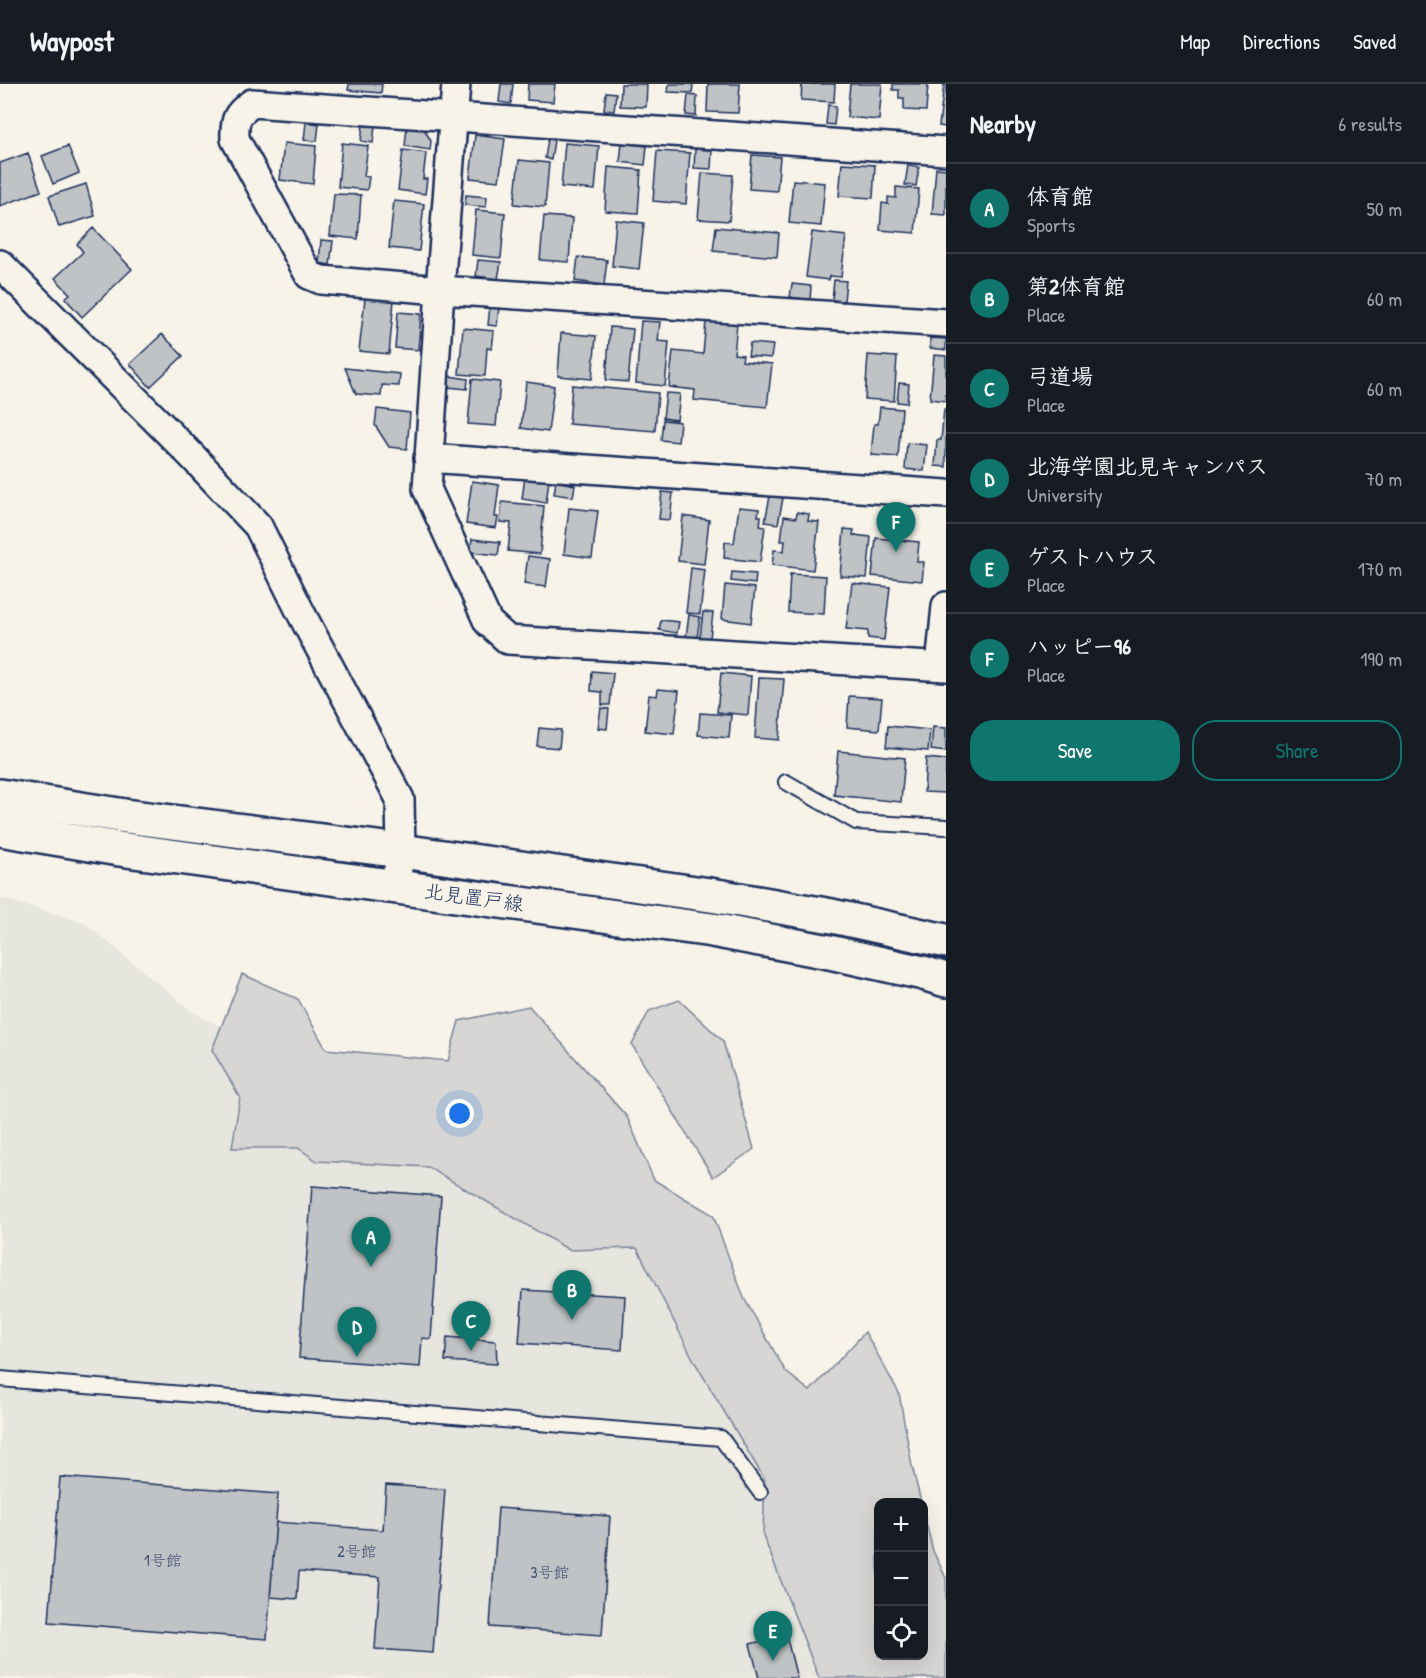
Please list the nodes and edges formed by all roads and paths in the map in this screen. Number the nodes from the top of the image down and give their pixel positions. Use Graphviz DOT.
graph roads {
  1 [pos="456,84"];
  2 [pos="452,117"];
  3 [pos="946,151"];
  4 [pos="0,264"];
  5 [pos="440,290"];
  6 [pos="946,323"];
  7 [pos="428,458"];
  8 [pos="946,494"];
  9 [pos="946,606"];
  10 [pos="943,667"];
  11 [pos="786,782"];
  12 [pos="0,796"];
  13 [pos="946,827"];
  14 [pos="0,829"];
  15 [pos="400,851"];
  16 [pos="395,886"];
  17 [pos="946,941"];
  18 [pos="946,980"];
  19 [pos="0,1379"];
  20 [pos="760,1492"];
  1 -- 2 [label="street"];
  2 -- 3 [label="street"];
  2 -- 5 [label="street"];
  2 -- 5 [label="street"];
  4 -- 15 [label="street"];
  5 -- 6 [label="street"];
  5 -- 7 [label="street"];
  7 -- 8 [label="street"];
  7 -- 10 [label="street"];
  9 -- 10 [label="street"];
  11 -- 13 [label="lane"];
  12 -- 15 [label="main road, 北見置戸線"];
  14 -- 16 [label="main road, 北見置戸線"];
  15 -- 16 [label="street"];
  15 -- 17 [label="main road, 北見置戸線"];
  16 -- 18 [label="main road, 北見置戸線"];
  19 -- 20 [label="lane"];
}
